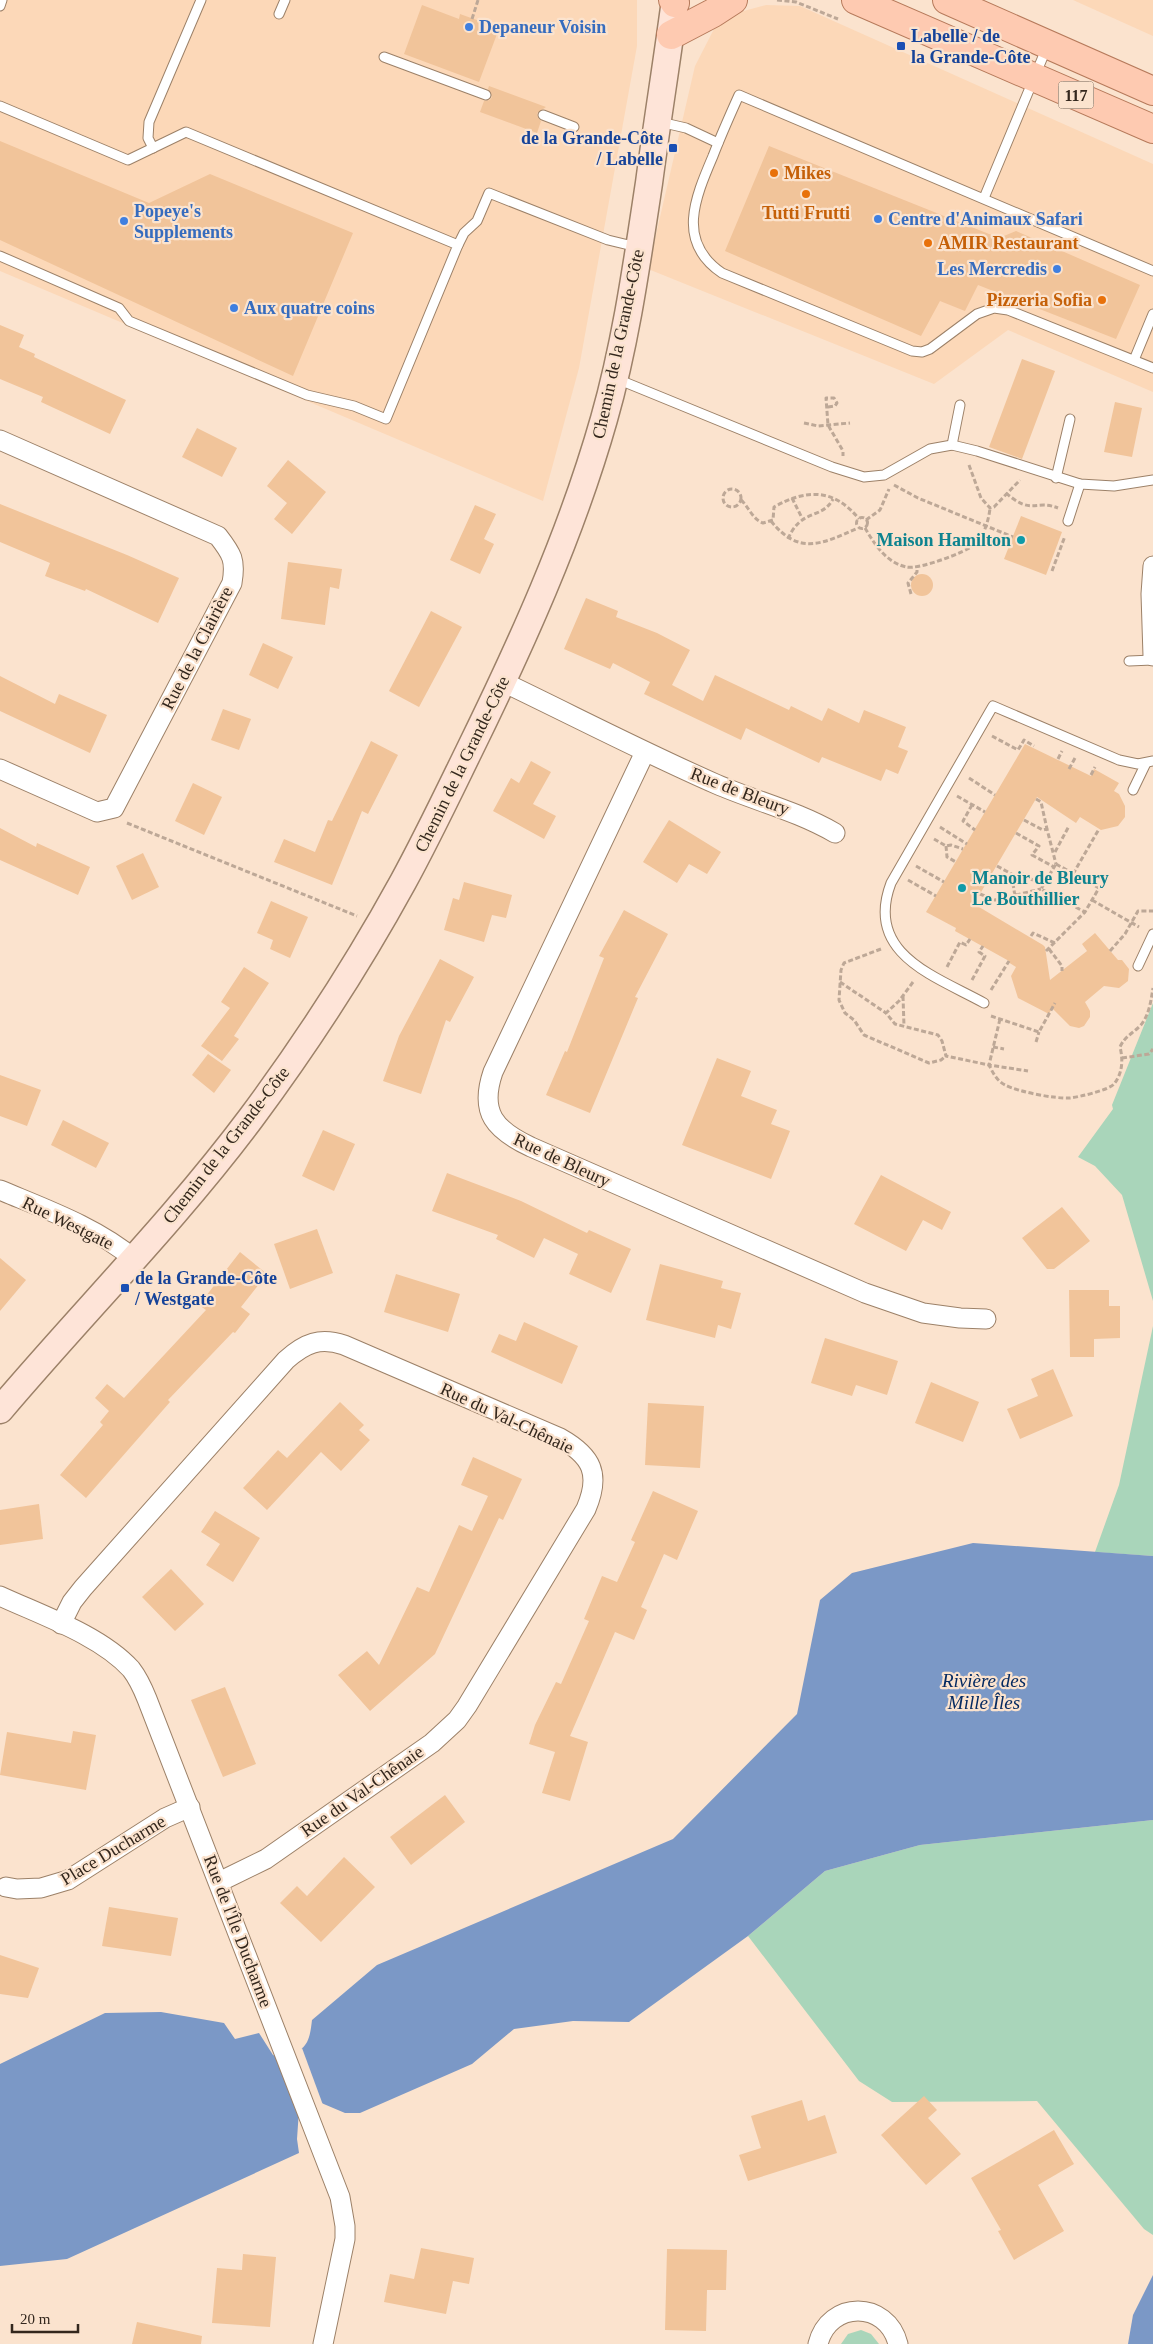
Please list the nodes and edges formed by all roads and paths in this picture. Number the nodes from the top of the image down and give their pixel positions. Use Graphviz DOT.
graph roads {
  1 [pos="2,0"];
  2 [pos="201,0"];
  3 [pos="285,0"];
  4 [pos="478,0"];
  5 [pos="733,0"];
  6 [pos="856,0"];
  7 [pos="947,0"];
  8 [pos="675,1"];
  9 [pos="0,6"];
  10 [pos="279,14"];
  11 [pos="472,19"];
  12 [pos="671,35"];
  13 [pos="1048,44"];
  14 [pos="384,57"];
  15 [pos="1034,77"];
  16 [pos="1153,91"];
  17 [pos="486,95"];
  18 [pos="0,106"];
  19 [pos="543,115"];
  20 [pos="657,121"];
  21 [pos="574,127"];
  22 [pos="1153,129"];
  23 [pos="718,143"];
  24 [pos="153,148"];
  25 [pos="984,198"];
  26 [pos="458,245"];
  27 [pos="640,247"];
  28 [pos="0,256"];
  29 [pos="1153,271"];
  30 [pos="1153,314"];
  31 [pos="1134,360"];
  32 [pos="1153,368"];
  33 [pos="614,379"];
  34 [pos="960,405"];
  35 [pos="828,407"];
  36 [pos="1070,419"];
  37 [pos="804,423"];
  38 [pos="850,423"];
  39 [pos="828,424"];
  40 [pos="0,440"];
  41 [pos="952,445"];
  42 [pos="967,460"];
  43 [pos="841,463"];
  44 [pos="1024,476"];
  45 [pos="1056,478"];
  46 [pos="1153,480"];
  47 [pos="1080,484"];
  48 [pos="1006,493"];
  49 [pos="792,498"];
  50 [pos="833,499"];
  51 [pos="741,500"];
  52 [pos="990,508"];
  53 [pos="1057,515"];
  54 [pos="802,518"];
  55 [pos="858,519"];
  56 [pos="866,520"];
  57 [pos="771,521"];
  58 [pos="1068,521"];
  59 [pos="985,525"];
  60 [pos="858,528"];
  61 [pos="865,528"];
  62 [pos="1067,531"];
  63 [pos="1013,537"];
  64 [pos="788,539"];
  65 [pos="1153,566"];
  66 [pos="916,567"];
  67 [pos="1052,571"];
  68 [pos="911,594"];
  69 [pos="1153,658"];
  70 [pos="1130,661"];
  71 [pos="503,682"];
  72 [pos="985,733"];
  73 [pos="1034,746"];
  74 [pos="645,752"];
  75 [pos="1078,752"];
  76 [pos="1150,762"];
  77 [pos="0,769"];
  78 [pos="1070,769"];
  79 [pos="983,787"];
  80 [pos="1133,790"];
  81 [pos="995,795"];
  82 [pos="1036,799"];
  83 [pos="114,808"];
  84 [pos="985,812"];
  85 [pos="1024,820"];
  86 [pos="1069,826"];
  87 [pos="1047,829"];
  88 [pos="1099,829"];
  89 [pos="975,830"];
  90 [pos="835,833"];
  91 [pos="1016,833"];
  92 [pos="956,836"];
  93 [pos="967,844"];
  94 [pos="963,849"];
  95 [pos="1054,852"];
  96 [pos="904,860"];
  97 [pos="956,862"];
  98 [pos="997,866"];
  99 [pos="1055,866"];
  100 [pos="897,873"];
  101 [pos="1073,874"];
  102 [pos="989,880"];
  103 [pos="944,882"];
  104 [pos="1042,888"];
  105 [pos="980,894"];
  106 [pos="936,896"];
  107 [pos="1015,896"];
  108 [pos="1092,900"];
  109 [pos="1153,911"];
  110 [pos="1085,912"];
  111 [pos="365,919"];
  112 [pos="1131,922"];
  113 [pos="1149,933"];
  114 [pos="1031,936"];
  115 [pos="970,939"];
  116 [pos="1055,943"];
  117 [pos="894,944"];
  118 [pos="983,946"];
  119 [pos="1110,951"];
  120 [pos="1009,961"];
  121 [pos="982,963"];
  122 [pos="1138,966"];
  123 [pos="1062,971"];
  124 [pos="1000,974"];
  125 [pos="941,980"];
  126 [pos="840,982"];
  127 [pos="1153,988"];
  128 [pos="984,1003"];
  129 [pos="1055,1003"];
  130 [pos="886,1012"];
  131 [pos="986,1014"];
  132 [pos="1000,1019"];
  133 [pos="904,1026"];
  134 [pos="1039,1032"];
  135 [pos="1036,1042"];
  136 [pos="993,1047"];
  137 [pos="1004,1049"];
  138 [pos="1153,1049"];
  139 [pos="1149,1054"];
  140 [pos="946,1056"];
  141 [pos="1122,1058"];
  142 [pos="1153,1059"];
  143 [pos="989,1064"];
  144 [pos="1028,1071"];
  145 [pos="0,1190"];
  146 [pos="134,1259"];
  147 [pos="986,1319"];
  148 [pos="0,1410"];
  149 [pos="0,1596"];
  150 [pos="61,1624"];
  151 [pos="190,1807"];
  152 [pos="219,1882"];
  153 [pos="6,1887"];
  154 [pos="323,2344"];
  155 [pos="818,2344"];
  156 [pos="898,2344"];
  1 -- 9 [label="lane"];
  2 -- 24 [label="lane"];
  3 -- 10 [label="lane"];
  4 -- 11 [label="path"];
  5 -- 12 [label="main road"];
  6 -- 15 [label="main road, 117"];
  7 -- 13 [label="main road, 117"];
  8 -- 12 [label="main road, Chemin de la Grande-Côte"];
  12 -- 20 [label="main road, Chemin de la Grande-Côte"];
  13 -- 15 [label="lane"];
  13 -- 16 [label="main road, 117"];
  14 -- 17 [label="lane"];
  15 -- 22 [label="main road, 117"];
  15 -- 25 [label="lane"];
  18 -- 24 [label="lane"];
  19 -- 21 [label="lane"];
  20 -- 23 [label="lane"];
  20 -- 27 [label="main road, Chemin de la Grande-Côte"];
  23 -- 25 [label="lane"];
  23 -- 31 [label="lane"];
  24 -- 26 [label="lane"];
  25 -- 29 [label="lane"];
  26 -- 27 [label="lane"];
  26 -- 28 [label="lane"];
  27 -- 33 [label="main road, Chemin de la Grande-Côte"];
  30 -- 31 [label="lane"];
  31 -- 32 [label="lane"];
  33 -- 41 [label="lane"];
  33 -- 71 [label="main road, Chemin de la Grande-Côte"];
  34 -- 41 [label="lane"];
  35 -- 39 [label="path"];
  36 -- 45 [label="lane"];
  37 -- 39 [label="path"];
  38 -- 39 [label="path"];
  39 -- 43 [label="path"];
  40 -- 83 [label="street, Rue de la Clairière"];
  41 -- 45 [label="lane"];
  42 -- 52 [label="path"];
  44 -- 48 [label="path"];
  45 -- 47 [label="lane"];
  46 -- 47 [label="lane"];
  47 -- 58 [label="lane"];
  48 -- 52 [label="path"];
  48 -- 53 [label="path"];
  49 -- 50 [label="path"];
  49 -- 54 [label="path"];
  49 -- 57 [label="path"];
  50 -- 54 [label="path"];
  50 -- 55 [label="path"];
  51 -- 51 [label="path"];
  51 -- 57 [label="path"];
  52 -- 59 [label="path"];
  54 -- 64 [label="path"];
  55 -- 56 [label="path"];
  55 -- 60 [label="path"];
  56 -- 59 [label="path"];
  56 -- 61 [label="path"];
  57 -- 64 [label="path"];
  59 -- 63 [label="path"];
  59 -- 66 [label="path"];
  60 -- 61 [label="path"];
  60 -- 64 [label="path"];
  61 -- 66 [label="path"];
  62 -- 67 [label="path"];
  65 -- 69 [label="street"];
  66 -- 68 [label="path"];
  69 -- 70 [label="lane"];
  71 -- 74 [label="street, Rue de Bleury"];
  71 -- 146 [label="main road, Chemin de la Grande-Côte"];
  72 -- 73 [label="path"];
  74 -- 90 [label="street, Rue de Bleury"];
  74 -- 147 [label="street, Rue de Bleury"];
  75 -- 78 [label="path"];
  76 -- 80 [label="lane"];
  76 -- 96 [label="lane"];
  77 -- 83 [label="street"];
  79 -- 81 [label="path"];
  82 -- 87 [label="path"];
  83 -- 111 [label="path"];
  84 -- 89 [label="path"];
  85 -- 87 [label="path"];
  86 -- 95 [label="path"];
  87 -- 95 [label="path"];
  88 -- 101 [label="path"];
  91 -- 99 [label="path"];
  92 -- 93 [label="path"];
  94 -- 97 [label="path"];
  95 -- 99 [label="path"];
  96 -- 100 [label="lane"];
  96 -- 103 [label="path"];
  98 -- 104 [label="path"];
  99 -- 101 [label="path"];
  99 -- 104 [label="path"];
  100 -- 106 [label="path"];
  100 -- 117 [label="lane"];
  101 -- 108 [label="path"];
  102 -- 107 [label="path"];
  104 -- 107 [label="path"];
  104 -- 110 [label="path"];
  105 -- 107 [label="path"];
  108 -- 110 [label="path"];
  108 -- 112 [label="path"];
  109 -- 112 [label="path"];
  110 -- 116 [label="path"];
  112 -- 113 [label="path"];
  112 -- 119 [label="path"];
  113 -- 122 [label="lane"];
  114 -- 116 [label="path"];
  115 -- 125 [label="path"];
  116 -- 123 [label="path"];
  117 -- 125 [label="lane"];
  117 -- 126 [label="path"];
  118 -- 121 [label="path"];
  120 -- 124 [label="path"];
  125 -- 128 [label="lane"];
  126 -- 130 [label="path"];
  126 -- 140 [label="path"];
  127 -- 141 [label="path"];
  129 -- 134 [label="path"];
  130 -- 133 [label="path"];
  130 -- 133 [label="path"];
  131 -- 132 [label="path"];
  132 -- 134 [label="path"];
  132 -- 136 [label="path"];
  133 -- 140 [label="path"];
  134 -- 135 [label="path"];
  136 -- 137 [label="path"];
  136 -- 143 [label="path"];
  138 -- 139 [label="path"];
  139 -- 141 [label="path"];
  139 -- 142 [label="path"];
  140 -- 143 [label="path"];
  141 -- 143 [label="path"];
  143 -- 144 [label="path"];
  145 -- 146 [label="street, Rue Westgate"];
  146 -- 148 [label="main road, Chemin de la Grande-Côte"];
  149 -- 150 [label="street, Rue de l'Île Ducharme"];
  150 -- 151 [label="street, Rue de l'Île Ducharme"];
  150 -- 152 [label="street, Rue du Val-Chênaie"];
  151 -- 152 [label="street, Rue de l'Île Ducharme"];
  151 -- 153 [label="street, Place Ducharme"];
  152 -- 154 [label="street, Rue de l'Île Ducharme"];
  155 -- 156 [label="street"];
}
